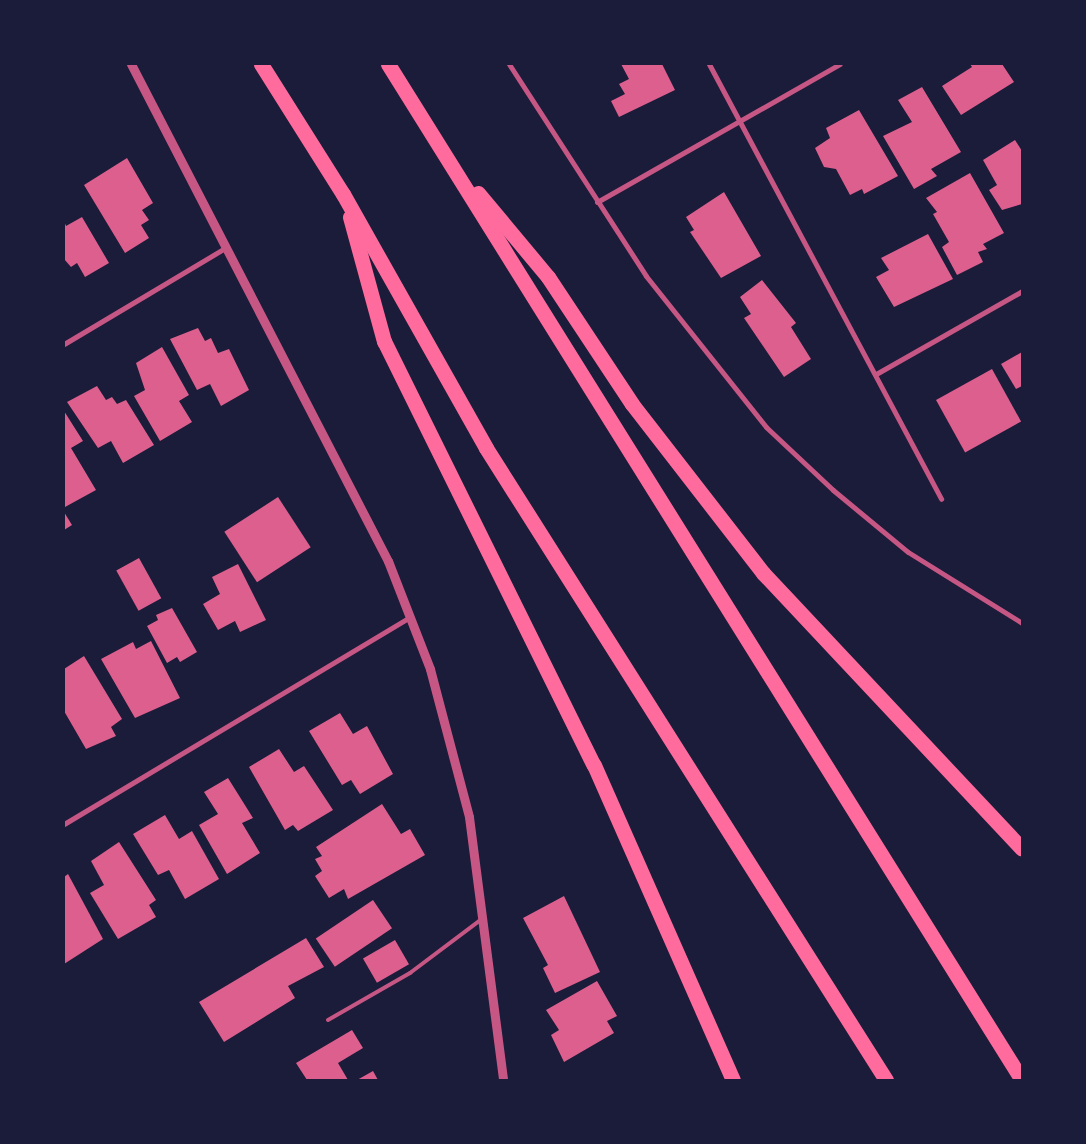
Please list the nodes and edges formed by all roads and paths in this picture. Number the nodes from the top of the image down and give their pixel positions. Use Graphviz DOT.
graph roads {
  1 [pos="130,64"];
  2 [pos="261,64"];
  3 [pos="388,64"];
  4 [pos="509,64"];
  5 [pos="709,64"];
  6 [pos="840,64"];
  7 [pos="740,120"];
  8 [pos="441,148"];
  9 [pos="343,194"];
  10 [pos="598,202"];
  11 [pos="227,247"];
  12 [pos="1022,291"];
  13 [pos="64,344"];
  14 [pos="876,374"];
  15 [pos="940,499"];
  16 [pos="410,617"];
  17 [pos="1022,623"];
  18 [pos="64,824"];
  19 [pos="1022,849"];
  20 [pos="484,918"];
  21 [pos="328,1020"];
  22 [pos="503,1080"];
  23 [pos="733,1080"];
  24 [pos="886,1080"];
  25 [pos="1022,1080"];
  1 -- 11 [label="street"];
  2 -- 9 [label="highway"];
  3 -- 8 [label="highway"];
  4 -- 10 [label="street"];
  5 -- 7 [label="street"];
  6 -- 7 [label="street"];
  7 -- 10 [label="street"];
  7 -- 14 [label="street"];
  8 -- 19 [label="highway"];
  8 -- 25 [label="highway"];
  9 -- 23 [label="highway"];
  9 -- 24 [label="highway"];
  10 -- 17 [label="street"];
  11 -- 13 [label="street"];
  11 -- 16 [label="street"];
  12 -- 14 [label="street"];
  14 -- 15 [label="street"];
  16 -- 18 [label="street"];
  16 -- 20 [label="street"];
  20 -- 21 [label="lane"];
  20 -- 22 [label="street"];
}
